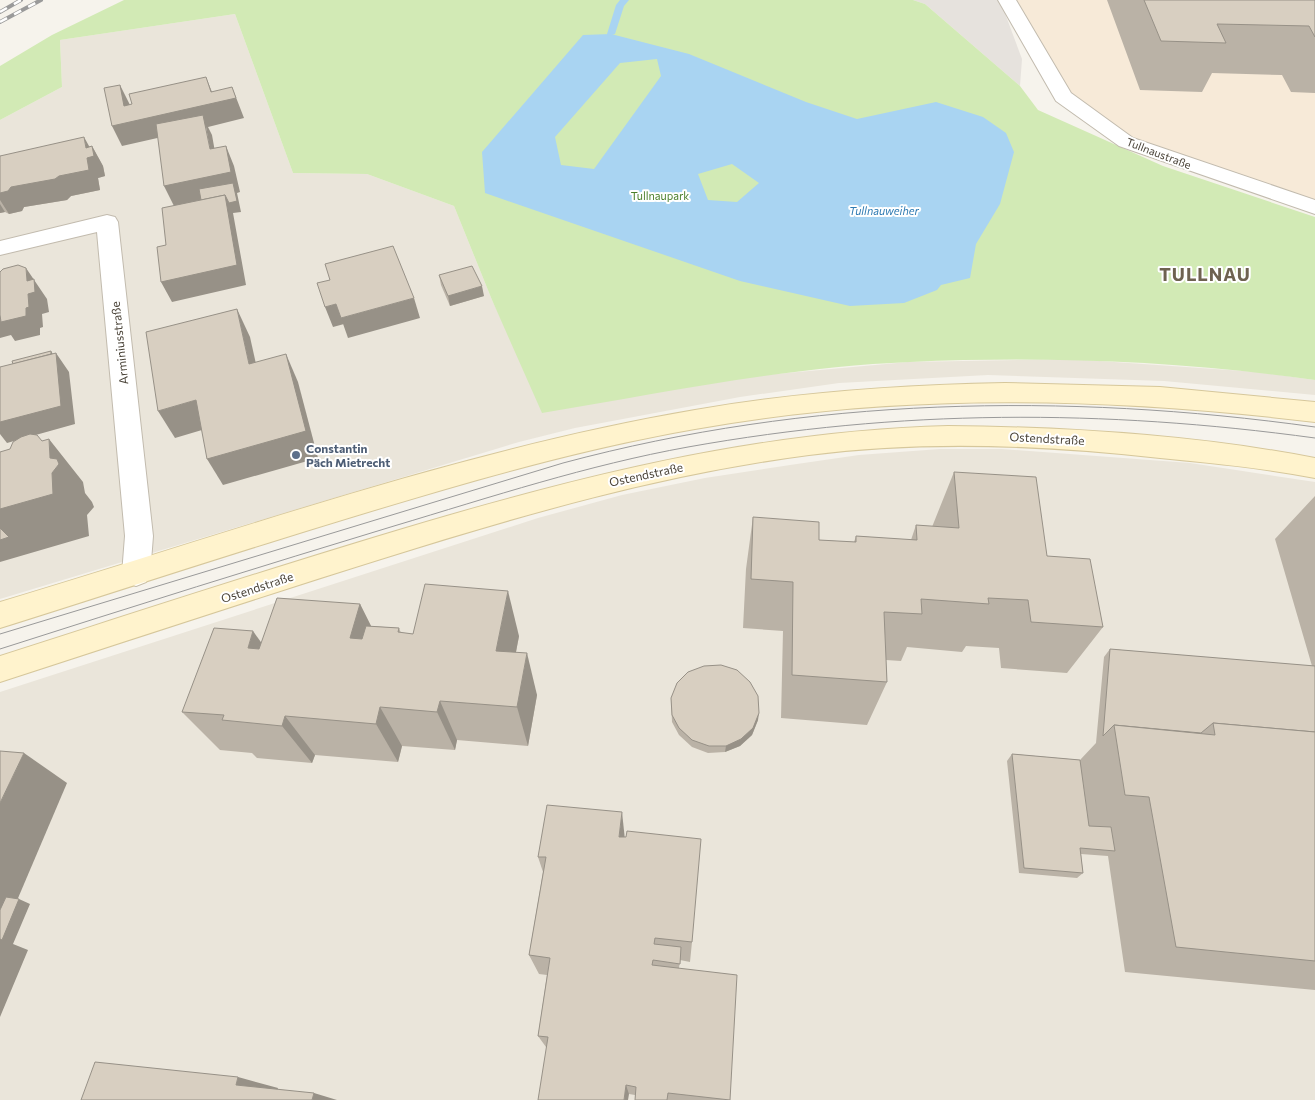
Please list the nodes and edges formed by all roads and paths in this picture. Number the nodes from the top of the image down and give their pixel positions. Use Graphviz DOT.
graph roads {
  1 [pos="1007,0"];
  2 [pos="1315,207"];
  3 [pos="0,248"];
  4 [pos="1315,412"];
  5 [pos="1315,468"];
  6 [pos="136,574"];
  7 [pos="0,615"];
  8 [pos="0,669"];
  1 -- 2 [label="street, Tullnaustraße"];
  3 -- 6 [label="street, Arminiusstraße"];
  4 -- 6 [label="main road"];
  5 -- 8 [label="main road, Ostendstraße"];
  6 -- 7 [label="main road"];
}
